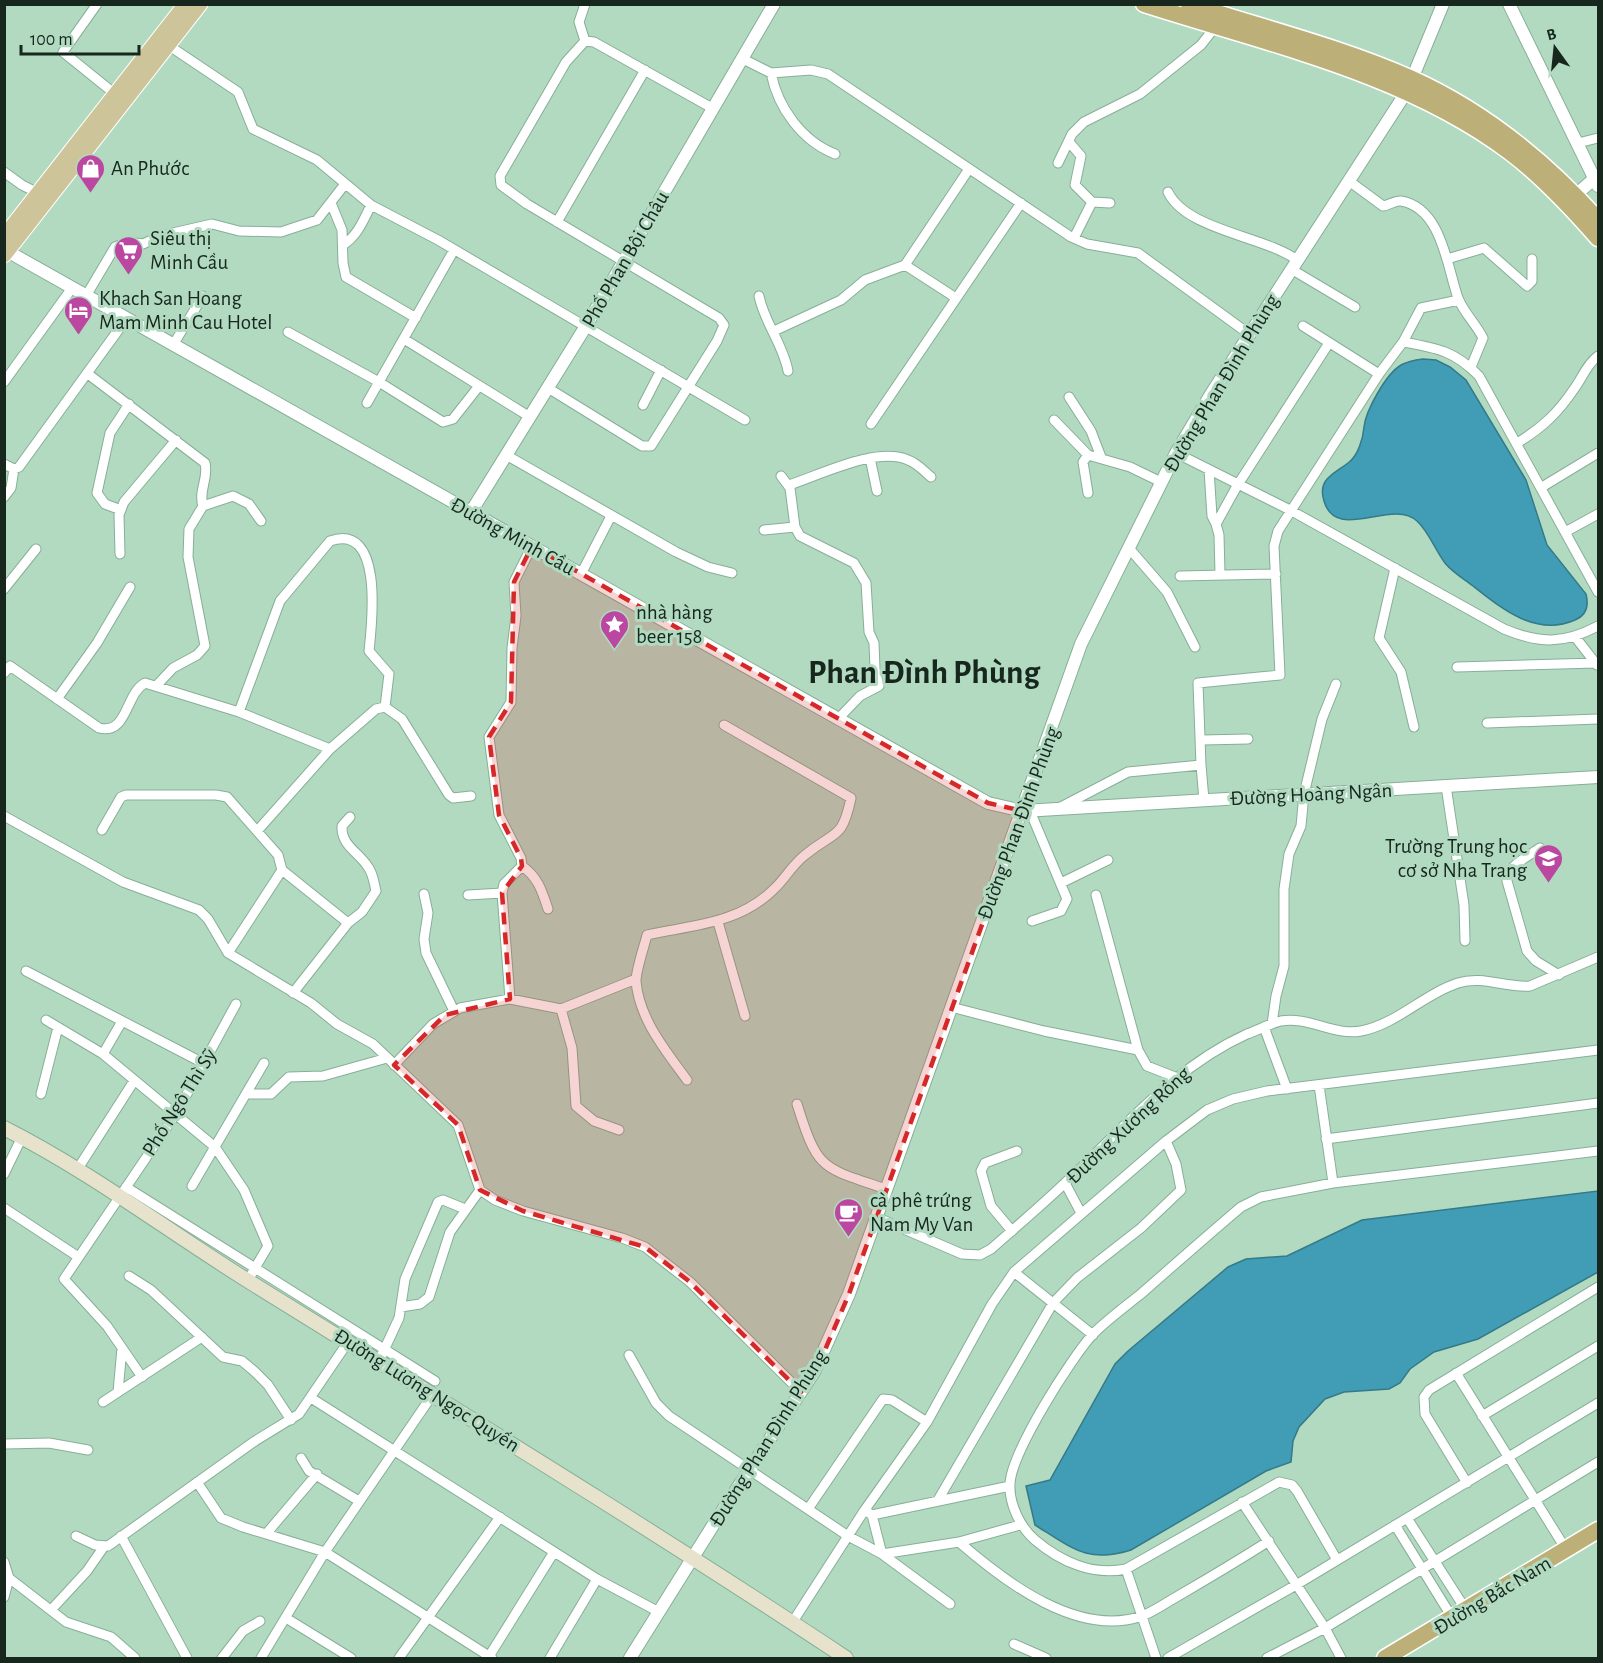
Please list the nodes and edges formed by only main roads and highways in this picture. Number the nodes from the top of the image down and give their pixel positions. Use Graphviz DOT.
graph roads {
  1 [pos="186,4"];
  2 [pos="200,4"];
  3 [pos="1144,4"];
  4 [pos="1189,4"];
  5 [pos="1410,85"];
  6 [pos="121,93"];
  7 [pos="1571,199"];
  8 [pos="1599,220"];
  9 [pos="1599,238"];
  10 [pos="5,248"];
  11 [pos="4,1128"];
  12 [pos="1599,1530"];
  13 [pos="846,1659"];
  14 [pos="1385,1659"];
  1 -- 6 [label="main road"];
  2 -- 6 [label="main road"];
  3 -- 5 [label="highway"];
  4 -- 5 [label="highway"];
  5 -- 7 [label="highway"];
  6 -- 10 [label="main road"];
  6 -- 10 [label="main road"];
  7 -- 8 [label="highway"];
  7 -- 9 [label="highway"];
  11 -- 13 [label="main road, Đường Lương Ngọc Quyến"];
  12 -- 14 [label="highway, Đường Bắc Nam"];
}
